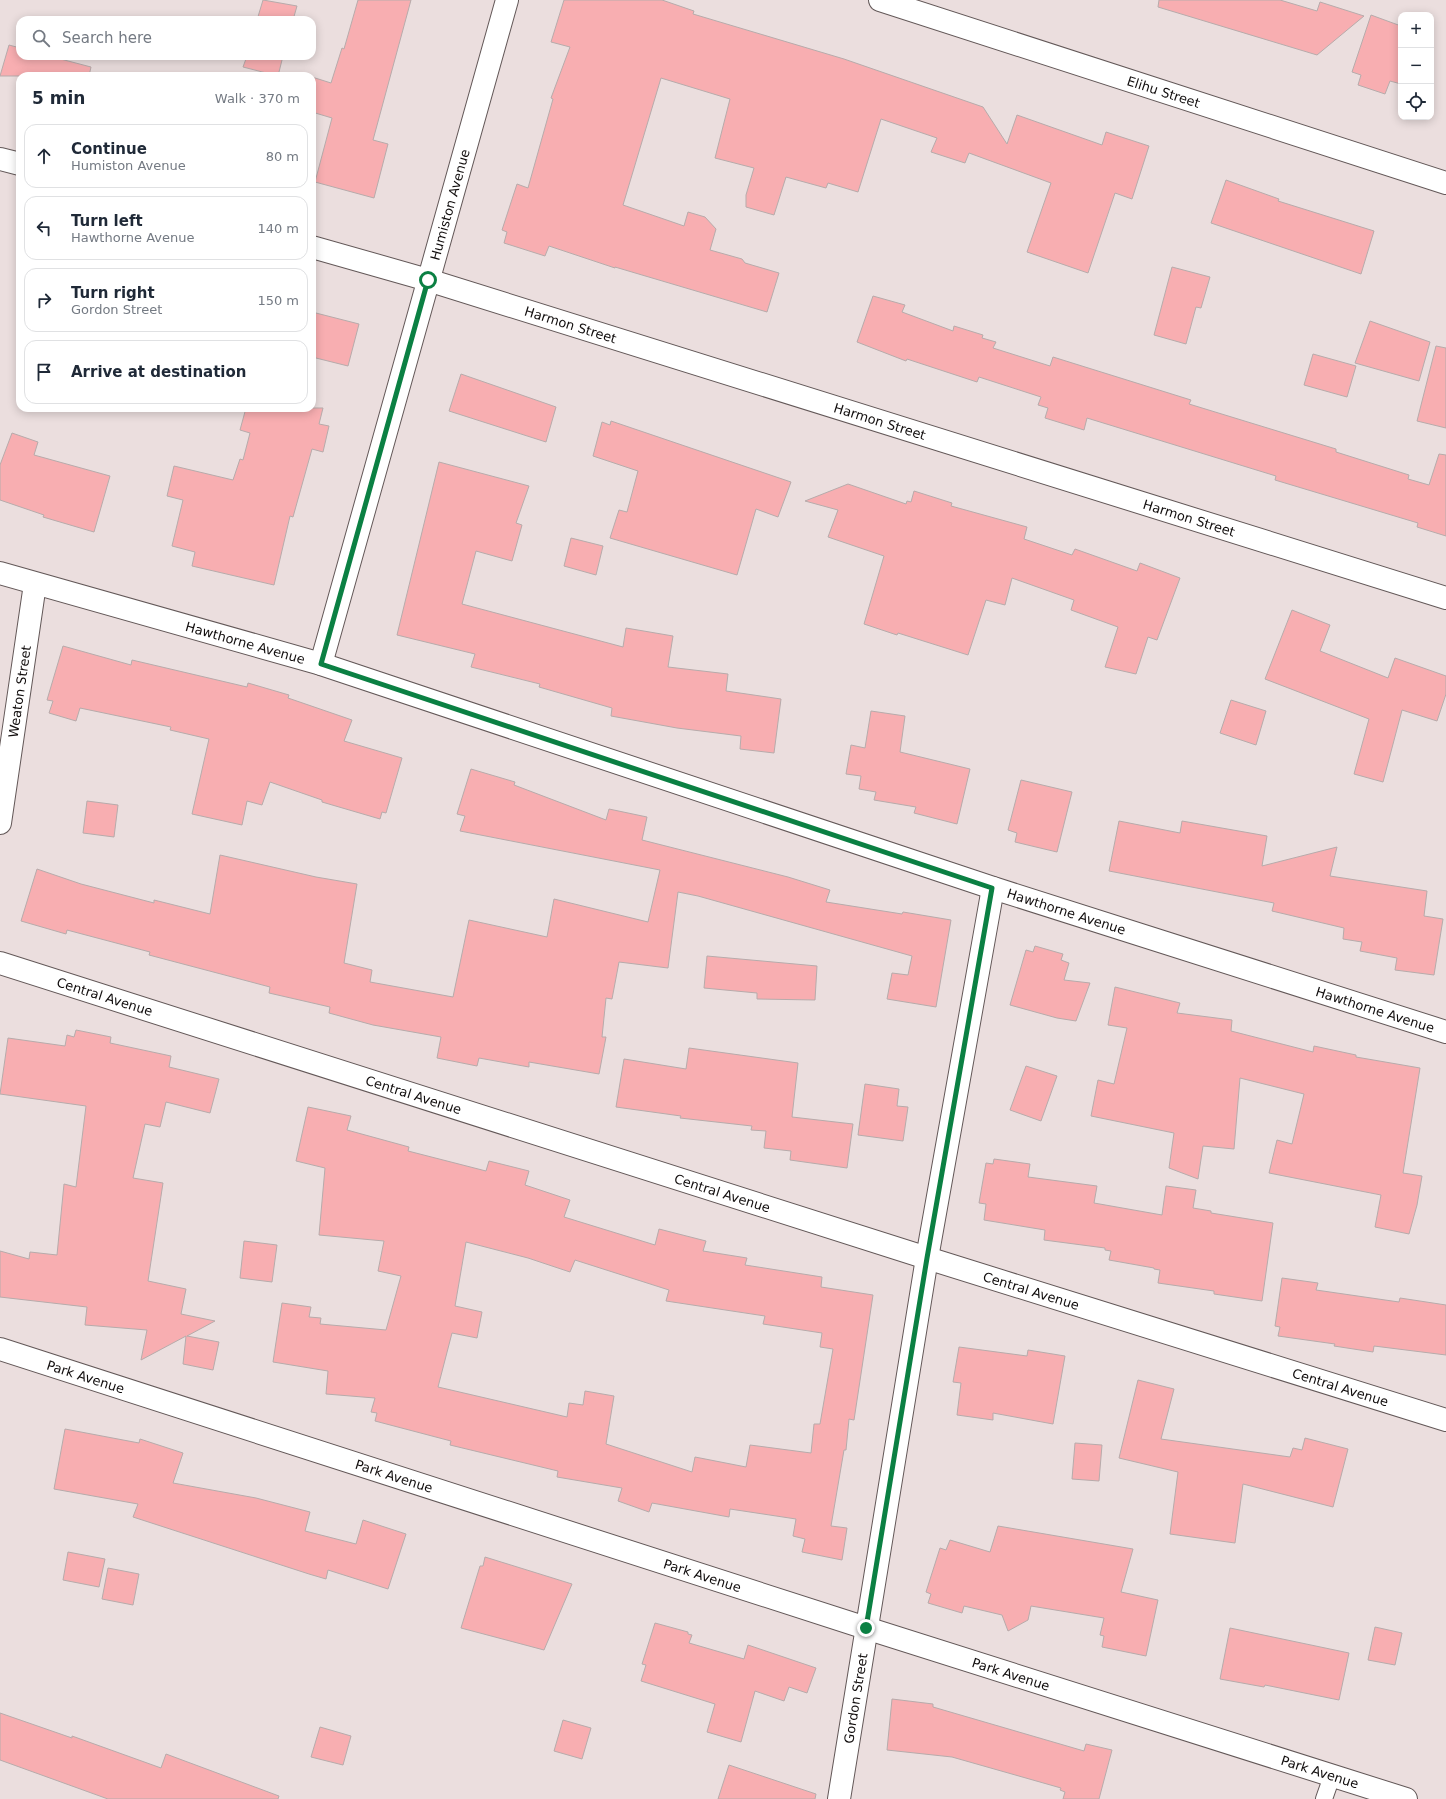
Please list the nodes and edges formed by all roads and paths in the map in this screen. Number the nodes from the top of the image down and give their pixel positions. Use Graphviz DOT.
graph roads {
  1 [pos="507,0"];
  2 [pos="880,0"];
  3 [pos="0,159"];
  4 [pos="16,163"];
  5 [pos="1446,183"];
  6 [pos="316,248"];
  7 [pos="428,280"];
  8 [pos="0,573"];
  9 [pos="35,584"];
  10 [pos="1446,598"];
  11 [pos="321,664"];
  12 [pos="0,823"];
  13 [pos="992,888"];
  14 [pos="0,963"];
  15 [pos="1446,1032"];
  16 [pos="927,1258"];
  17 [pos="0,1349"];
  18 [pos="1446,1420"];
  19 [pos="866,1628"];
  20 [pos="1332,1776"];
  21 [pos="839,1799"];
  22 [pos="1324,1799"];
  23 [pos="1406,1799"];
  1 -- 7 [label="street, Humiston Avenue"];
  2 -- 5 [label="street, Elihu Street"];
  3 -- 4 [label="street"];
  6 -- 7 [label="street, Harmon Street"];
  7 -- 10 [label="street, Harmon Street"];
  7 -- 11 [label="street, Humiston Avenue"];
  8 -- 9 [label="street, Hawthorne Avenue"];
  9 -- 11 [label="street, Hawthorne Avenue"];
  9 -- 12 [label="street, Weaton Street"];
  11 -- 13 [label="street, Hawthorne Avenue"];
  13 -- 15 [label="street, Hawthorne Avenue"];
  13 -- 16 [label="street, Gordon Street"];
  14 -- 16 [label="street, Central Avenue"];
  16 -- 18 [label="street, Central Avenue"];
  16 -- 19 [label="street, Gordon Street"];
  17 -- 19 [label="street, Park Avenue"];
  19 -- 20 [label="street, Park Avenue"];
  19 -- 21 [label="street, Gordon Street"];
  20 -- 22 [label="lane"];
  20 -- 23 [label="street, Park Avenue"];
}
